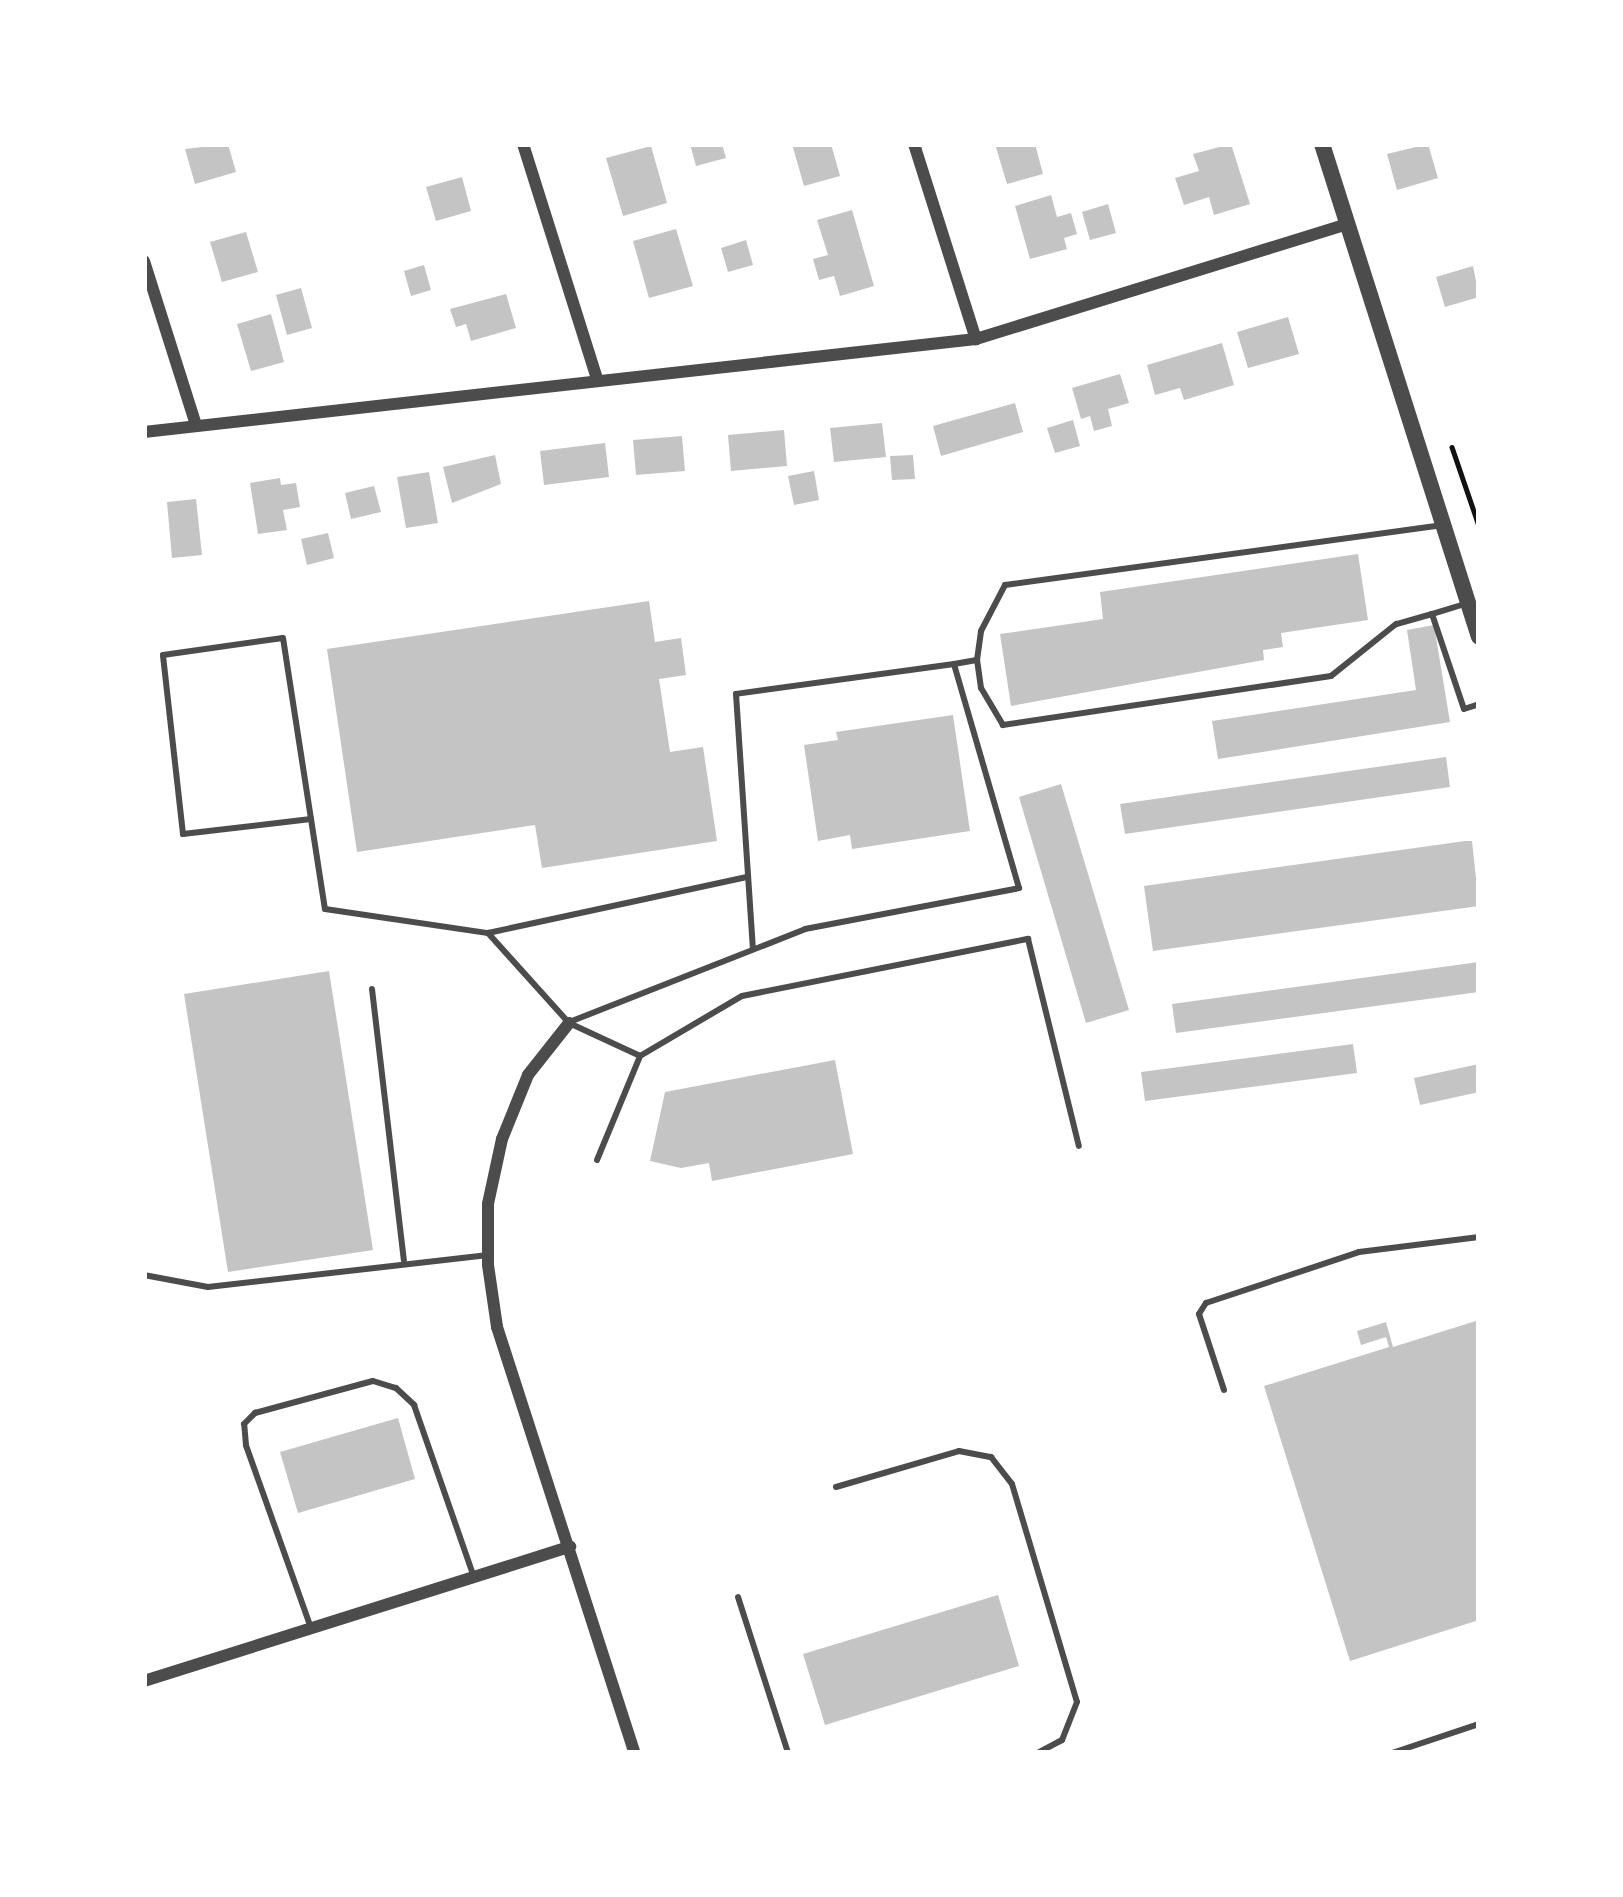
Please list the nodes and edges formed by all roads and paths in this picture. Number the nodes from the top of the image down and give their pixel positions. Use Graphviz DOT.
graph roads {
  1 [pos="523,144"];
  2 [pos="914,144"];
  3 [pos="1322,144"];
  4 [pos="1347,224"];
  5 [pos="144,261"];
  6 [pos="976,339"];
  7 [pos="597,379"];
  8 [pos="196,425"];
  9 [pos="144,432"];
  10 [pos="1452,447"];
  11 [pos="1478,522"];
  12 [pos="1444,525"];
  13 [pos="1468,603"];
  14 [pos="1432,614"];
  15 [pos="1479,637"];
  16 [pos="977,660"];
  17 [pos="954,664"];
  18 [pos="1479,704"];
  19 [pos="311,819"];
  20 [pos="748,877"];
  21 [pos="488,933"];
  22 [pos="753,948"];
  23 [pos="372,989"];
  24 [pos="568,1023"];
  25 [pos="640,1056"];
  26 [pos="1079,1146"];
  27 [pos="597,1160"];
  28 [pos="1479,1237"];
  29 [pos="488,1255"];
  30 [pos="404,1261"];
  31 [pos="144,1275"];
  32 [pos="1224,1390"];
  33 [pos="836,1486"];
  34 [pos="570,1547"];
  35 [pos="474,1577"];
  36 [pos="738,1597"];
  37 [pos="311,1628"];
  38 [pos="144,1681"];
  39 [pos="1479,1724"];
  40 [pos="153,1753"];
  41 [pos="177,1753"];
  42 [pos="634,1753"];
  43 [pos="788,1753"];
  44 [pos="1037,1753"];
  45 [pos="1392,1753"];
  1 -- 7 [label="street"];
  2 -- 6 [label="street"];
  3 -- 4 [label="street"];
  4 -- 6 [label="street"];
  4 -- 12 [label="street"];
  5 -- 8 [label="street"];
  6 -- 7 [label="street"];
  7 -- 8 [label="street"];
  8 -- 9 [label="street"];
  10 -- 11 [label="path"];
  12 -- 13 [label="street"];
  12 -- 16 [label="lane"];
  13 -- 14 [label="lane"];
  13 -- 15 [label="street"];
  14 -- 16 [label="lane"];
  14 -- 18 [label="lane"];
  16 -- 17 [label="lane"];
  17 -- 20 [label="lane"];
  17 -- 22 [label="lane"];
  19 -- 19 [label="lane"];
  19 -- 21 [label="lane"];
  20 -- 21 [label="lane"];
  20 -- 22 [label="lane"];
  21 -- 24 [label="lane"];
  22 -- 24 [label="lane"];
  23 -- 30 [label="lane"];
  24 -- 25 [label="lane"];
  24 -- 29 [label="street"];
  25 -- 26 [label="lane"];
  25 -- 27 [label="lane"];
  28 -- 32 [label="lane"];
  29 -- 30 [label="lane"];
  29 -- 34 [label="street"];
  30 -- 31 [label="lane"];
  33 -- 44 [label="lane"];
  34 -- 35 [label="street"];
  34 -- 42 [label="street"];
  35 -- 37 [label="street"];
  35 -- 37 [label="lane"];
  36 -- 43 [label="lane"];
  37 -- 38 [label="street"];
  39 -- 45 [label="lane"];
  40 -- 41 [label="lane"];
}
